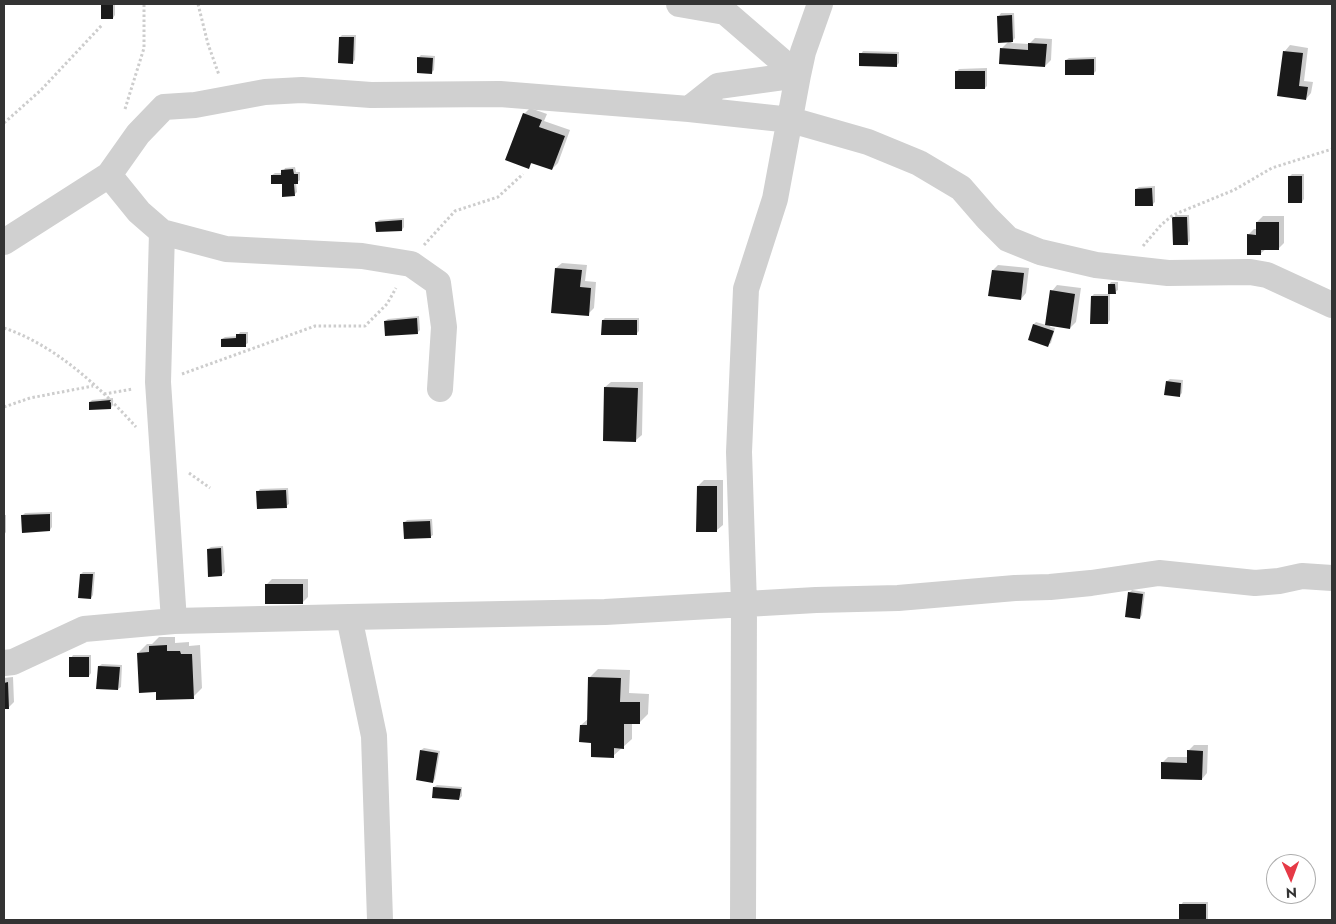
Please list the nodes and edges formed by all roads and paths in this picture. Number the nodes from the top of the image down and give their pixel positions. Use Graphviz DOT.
graph roads {
  1 [pos="144,4"];
  2 [pos="198,4"];
  3 [pos="679,4"];
  4 [pos="820,4"];
  5 [pos="102,25"];
  6 [pos="798,75"];
  7 [pos="219,76"];
  8 [pos="689,109"];
  9 [pos="123,117"];
  10 [pos="791,120"];
  11 [pos="4,123"];
  12 [pos="1332,148"];
  13 [pos="522,174"];
  14 [pos="109,175"];
  15 [pos="162,232"];
  16 [pos="4,242"];
  17 [pos="411,264"];
  18 [pos="1124,268"];
  19 [pos="1332,305"];
  20 [pos="4,328"];
  21 [pos="158,382"];
  22 [pos="94,385"];
  23 [pos="440,389"];
  24 [pos="104,394"];
  25 [pos="4,407"];
  26 [pos="162,451"];
  27 [pos="210,488"];
  28 [pos="1332,578"];
  29 [pos="744,604"];
  30 [pos="348,617"];
  31 [pos="174,621"];
  32 [pos="4,663"];
  33 [pos="380,920"];
  34 [pos="743,920"];
  1 -- 9 [label="path"];
  2 -- 7 [label="path"];
  3 -- 6 [label="street"];
  4 -- 6 [label="street"];
  5 -- 11 [label="path"];
  6 -- 8 [label="street"];
  6 -- 10 [label="street"];
  8 -- 10 [label="street"];
  8 -- 14 [label="street"];
  10 -- 18 [label="street"];
  10 -- 29 [label="street"];
  12 -- 18 [label="path"];
  13 -- 17 [label="path"];
  14 -- 15 [label="street"];
  14 -- 16 [label="street"];
  15 -- 17 [label="street"];
  15 -- 21 [label="street"];
  17 -- 21 [label="path"];
  17 -- 23 [label="street"];
  18 -- 19 [label="street"];
  20 -- 22 [label="path"];
  21 -- 24 [label="path"];
  21 -- 26 [label="street"];
  22 -- 24 [label="path"];
  22 -- 25 [label="path"];
  24 -- 26 [label="path"];
  26 -- 27 [label="path"];
  26 -- 31 [label="street"];
  28 -- 29 [label="street"];
  29 -- 30 [label="street"];
  29 -- 34 [label="street"];
  30 -- 31 [label="street"];
  30 -- 33 [label="street"];
  31 -- 32 [label="street"];
}
